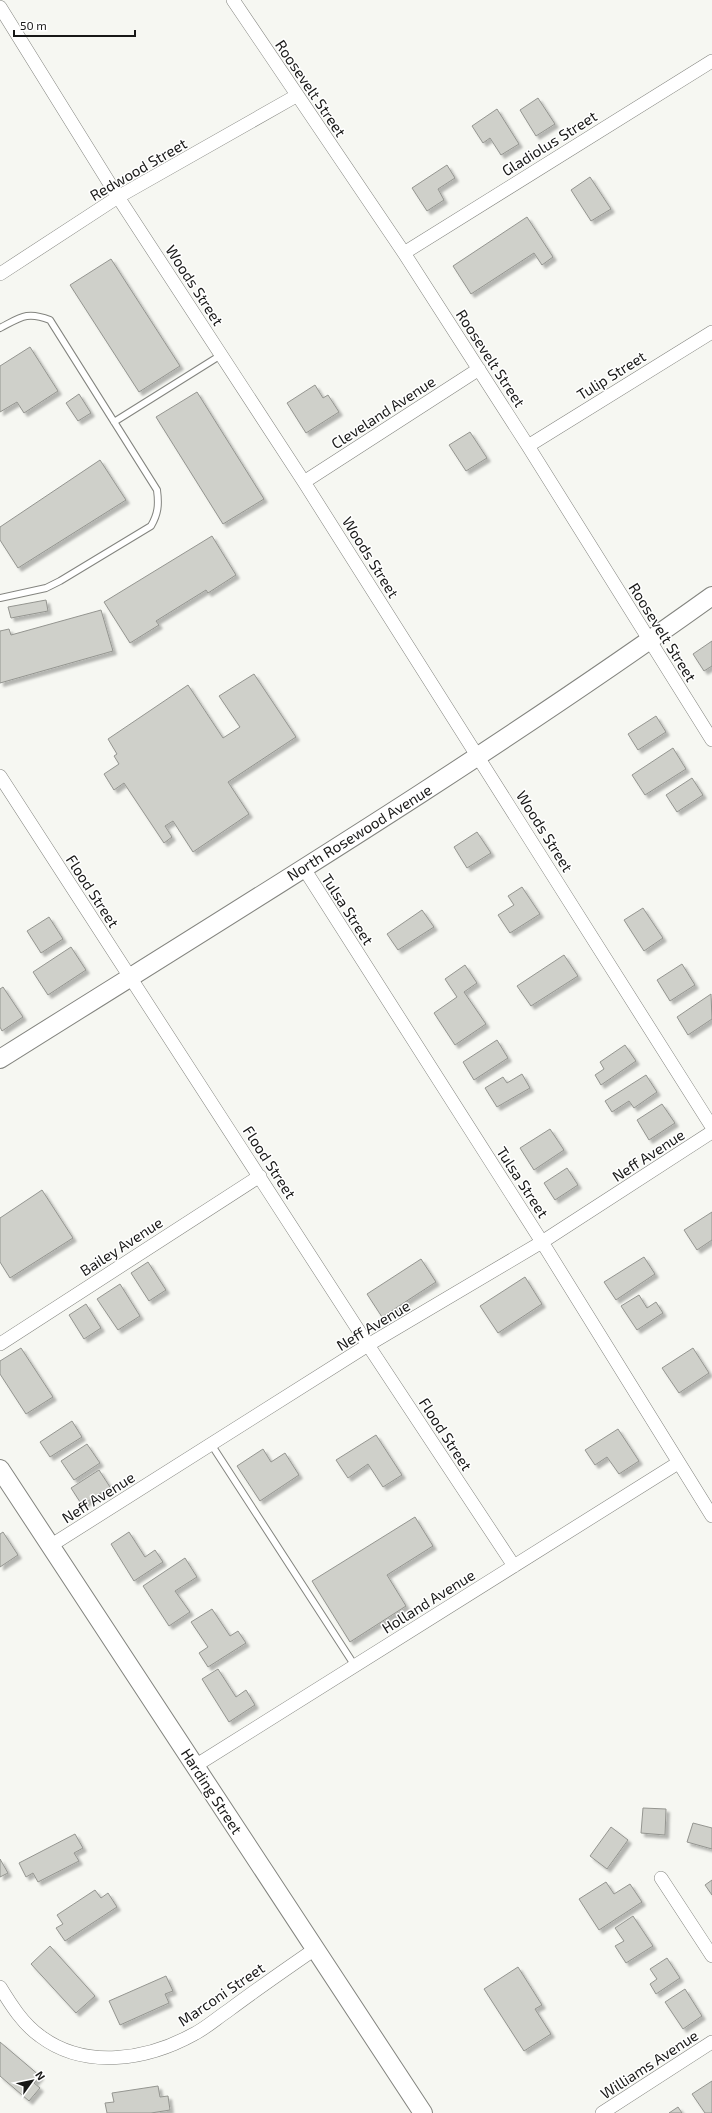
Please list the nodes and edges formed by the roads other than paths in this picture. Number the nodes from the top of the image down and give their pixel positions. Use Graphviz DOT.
graph roads {
  1 [pos="233,0"];
  2 [pos="0,7"];
  3 [pos="712,61"];
  4 [pos="296,96"];
  5 [pos="118,197"];
  6 [pos="404,254"];
  7 [pos="0,274"];
  8 [pos="0,328"];
  9 [pos="712,332"];
  10 [pos="221,355"];
  11 [pos="479,369"];
  12 [pos="114,422"];
  13 [pos="528,446"];
  14 [pos="304,482"];
  15 [pos="712,596"];
  16 [pos="0,598"];
  17 [pos="650,641"];
  18 [pos="712,740"];
  19 [pos="478,756"];
  20 [pos="0,776"];
  21 [pos="303,867"];
  22 [pos="130,977"];
  23 [pos="0,1059"];
  24 [pos="712,1126"];
  25 [pos="712,1132"];
  26 [pos="260,1176"];
  27 [pos="542,1242"];
  28 [pos="0,1344"];
  29 [pos="368,1345"];
  30 [pos="211,1444"];
  31 [pos="678,1463"];
  32 [pos="0,1470"];
  33 [pos="712,1516"];
  34 [pos="50,1546"];
  35 [pos="514,1566"];
  36 [pos="355,1666"];
  37 [pos="195,1766"];
  38 [pos="661,1878"];
  39 [pos="315,1949"];
  40 [pos="712,1956"];
  41 [pos="0,1987"];
  42 [pos="712,2042"];
  43 [pos="423,2113"];
  44 [pos="602,2113"];
  1 -- 4 [label="street, Roosevelt Street"];
  2 -- 5 [label="street, Woods Street"];
  3 -- 6 [label="street, Gladiolus Street"];
  4 -- 5 [label="street, Redwood Street"];
  4 -- 6 [label="street, Roosevelt Street"];
  5 -- 7 [label="street, Redwood Street"];
  5 -- 10 [label="street, Woods Street"];
  6 -- 11 [label="street, Roosevelt Street"];
  8 -- 12 [label="lane"];
  9 -- 13 [label="street, Tulip Street"];
  10 -- 12 [label="lane"];
  10 -- 14 [label="street, Woods Street"];
  11 -- 13 [label="street, Roosevelt Street"];
  11 -- 14 [label="street, Cleveland Avenue"];
  12 -- 16 [label="lane"];
  13 -- 17 [label="street, Roosevelt Street"];
  14 -- 19 [label="street, Woods Street"];
  15 -- 17 [label="street, North Rosewood Avenue"];
  17 -- 18 [label="street, Roosevelt Street"];
  17 -- 19 [label="street, North Rosewood Avenue"];
  19 -- 21 [label="street, North Rosewood Avenue"];
  19 -- 24 [label="street, Woods Street"];
  20 -- 22 [label="street, Flood Street"];
  21 -- 22 [label="street, North Rosewood Avenue"];
  21 -- 27 [label="street, Tulsa Street"];
  22 -- 23 [label="street, North Rosewood Avenue"];
  22 -- 26 [label="street, Flood Street"];
  25 -- 27 [label="street, Neff Avenue"];
  26 -- 28 [label="street, Bailey Avenue"];
  26 -- 29 [label="street, Flood Street"];
  27 -- 29 [label="street, Neff Avenue"];
  27 -- 31 [label="street, Tulsa Street"];
  29 -- 30 [label="street, Neff Avenue"];
  29 -- 35 [label="street, Flood Street"];
  30 -- 34 [label="street, Neff Avenue"];
  30 -- 36 [label="lane"];
  31 -- 33 [label="street, Tulsa Street"];
  31 -- 35 [label="street, Holland Avenue"];
  32 -- 34 [label="street, Harding Street"];
  34 -- 37 [label="street, Harding Street"];
  35 -- 36 [label="street, Holland Avenue"];
  36 -- 37 [label="street, Holland Avenue"];
  37 -- 39 [label="street, Harding Street"];
  38 -- 40 [label="street"];
  39 -- 41 [label="street, Marconi Street"];
  39 -- 43 [label="street, Harding Street"];
  42 -- 44 [label="street, Williams Avenue"];
}
